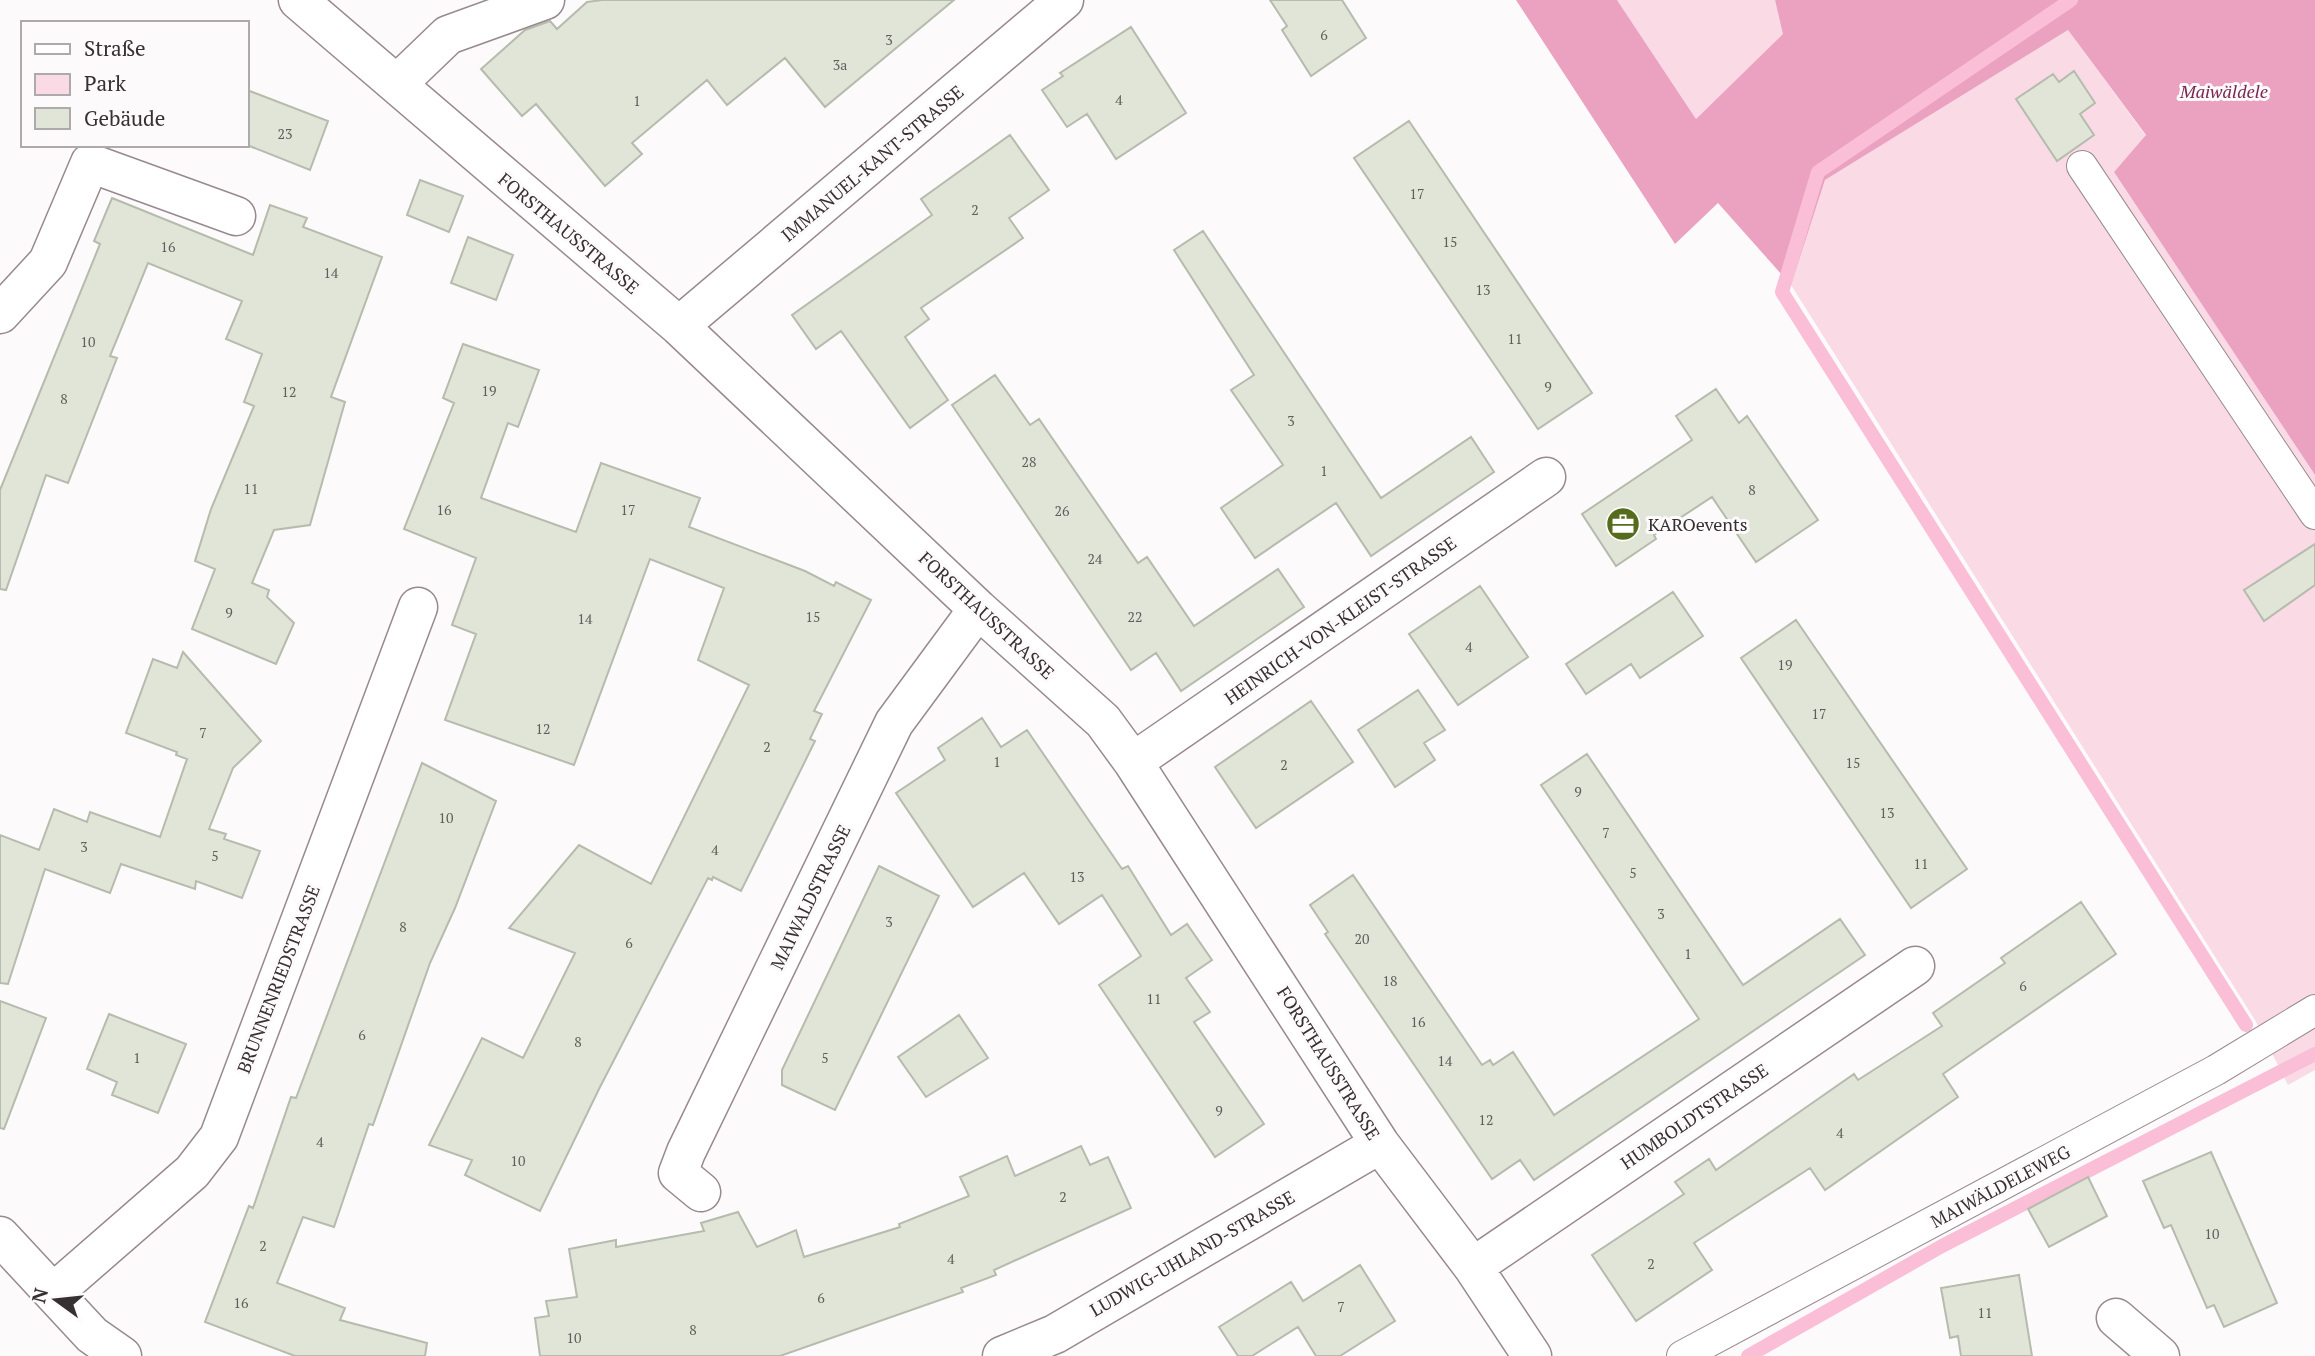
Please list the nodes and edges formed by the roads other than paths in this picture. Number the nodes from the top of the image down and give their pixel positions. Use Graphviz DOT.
graph roads {
  1 [pos="298,0"];
  2 [pos="545,0"];
  3 [pos="1064,0"];
  4 [pos="397,83"];
  5 [pos="2082,166"];
  6 [pos="236,216"];
  7 [pos="0,314"];
  8 [pos="679,326"];
  9 [pos="1546,477"];
  10 [pos="2315,514"];
  11 [pos="418,607"];
  12 [pos="978,609"];
  13 [pos="1133,762"];
  14 [pos="1915,966"];
  15 [pos="2315,1010"];
  16 [pos="1380,1144"];
  17 [pos="701,1192"];
  18 [pos="0,1236"];
  19 [pos="1473,1267"];
  20 [pos="53,1293"];
  21 [pos="2116,1318"];
  22 [pos="122,1356"];
  23 [pos="1002,1356"];
  24 [pos="1532,1356"];
  25 [pos="1682,1356"];
  26 [pos="2160,1356"];
  1 -- 4 [label="street, FORSTHAUSSTRASSE"];
  2 -- 4 [label="street"];
  3 -- 8 [label="street, IMMANUEL-KANT-STRASSE"];
  4 -- 8 [label="street, FORSTHAUSSTRASSE"];
  5 -- 10 [label="lane"];
  6 -- 7 [label="street"];
  8 -- 12 [label="street, FORSTHAUSSTRASSE"];
  9 -- 13 [label="street, HEINRICH-VON-KLEIST-STRASSE"];
  11 -- 20 [label="street, BRUNNENRIEDSTRASSE"];
  12 -- 13 [label="street, FORSTHAUSSTRASSE"];
  12 -- 17 [label="street, MAIWALDSTRASSE"];
  13 -- 16 [label="street, FORSTHAUSSTRASSE"];
  14 -- 19 [label="street, HUMBOLDTSTRASSE"];
  15 -- 25 [label="lane, MAIWÄLDELEWEG"];
  16 -- 19 [label="street, FORSTHAUSSTRASSE"];
  16 -- 23 [label="street, LUDWIG-UHLAND-STRASSE"];
  18 -- 20 [label="street"];
  19 -- 24 [label="street, FORSTHAUSSTRASSE"];
  20 -- 22 [label="street"];
  21 -- 26 [label="street"];
}
